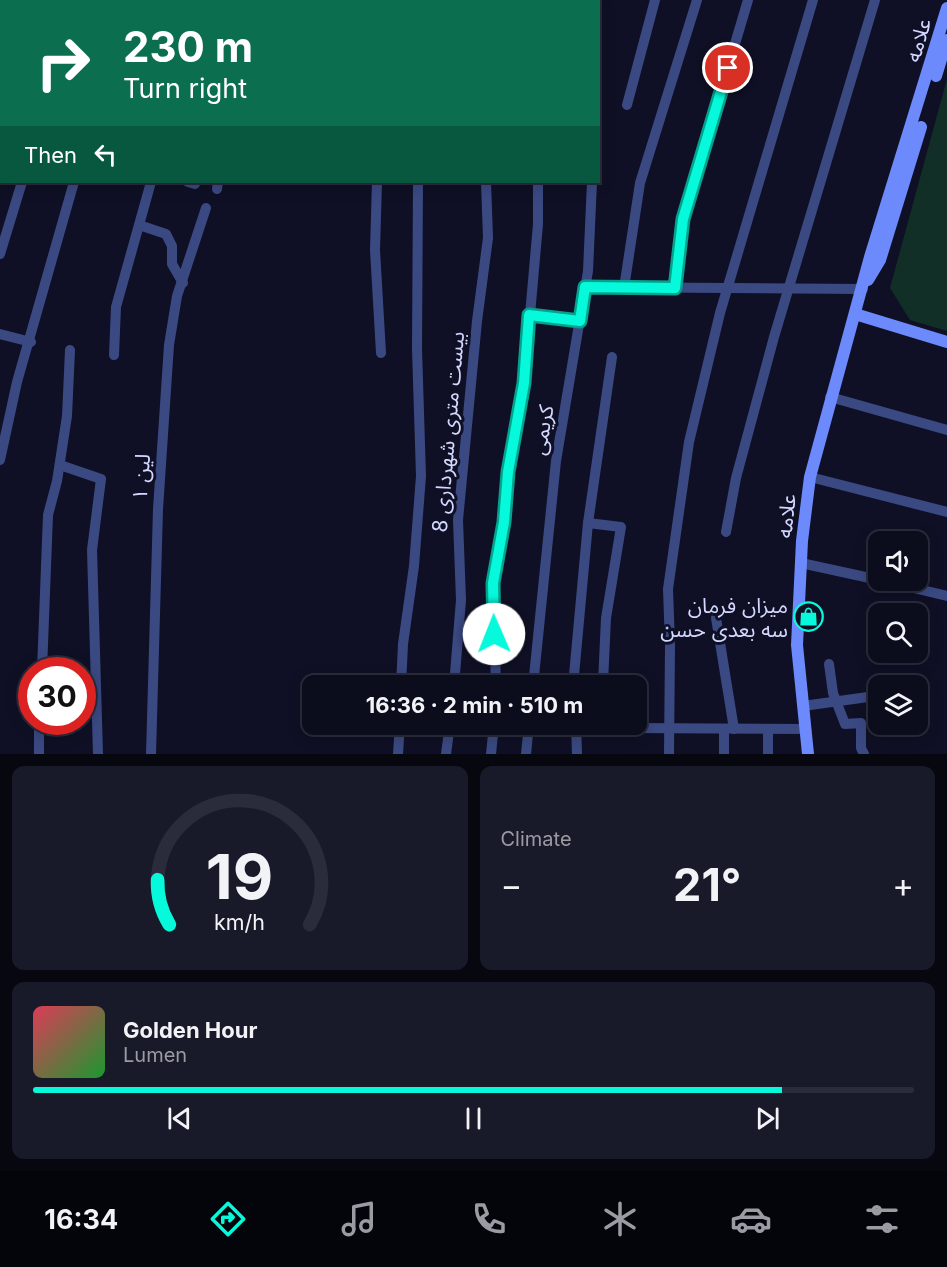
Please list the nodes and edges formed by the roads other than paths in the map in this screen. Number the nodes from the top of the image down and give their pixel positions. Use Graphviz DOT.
graph roads {
  1 [pos="655,0"];
  2 [pos="697,0"];
  3 [pos="748,0"];
  4 [pos="813,0"];
  5 [pos="875,0"];
  6 [pos="947,8"];
  7 [pos="947,40"];
  8 [pos="627,105"];
  9 [pos="22,183"];
  10 [pos="74,183"];
  11 [pos="151,183"];
  12 [pos="377,183"];
  13 [pos="418,183"];
  14 [pos="486,183"];
  15 [pos="538,183"];
  16 [pos="592,183"];
  17 [pos="206,208"];
  18 [pos="139,225"];
  19 [pos="0,254"];
  20 [pos="183,283"];
  21 [pos="585,287"];
  22 [pos="624,288"];
  23 [pos="675,288"];
  24 [pos="728,289"];
  25 [pos="789,289"];
  26 [pos="863,289"];
  27 [pos="855,314"];
  28 [pos="529,315"];
  29 [pos="580,321"];
  30 [pos="0,334"];
  31 [pos="31,342"];
  32 [pos="947,342"];
  33 [pos="70,350"];
  34 [pos="381,352"];
  35 [pos="114,355"];
  36 [pos="612,357"];
  37 [pos="830,397"];
  38 [pos="947,430"];
  39 [pos="0,460"];
  40 [pos="60,465"];
  41 [pos="810,477"];
  42 [pos="947,512"];
  43 [pos="588,523"];
  44 [pos="726,532"];
  45 [pos="801,563"];
  46 [pos="868,578"];
  47 [pos="926,591"];
  48 [pos="947,596"];
  49 [pos="716,618"];
  50 [pos="43,657"];
  51 [pos="829,664"];
  52 [pos="402,675"];
  53 [pos="455,675"];
  54 [pos="496,675"];
  55 [pos="534,675"];
  56 [pos="574,675"];
  57 [pos="603,675"];
  58 [pos="868,697"];
  59 [pos="838,701"];
  60 [pos="803,706"];
  61 [pos="647,728"];
  62 [pos="670,729"];
  63 [pos="729,729"];
  64 [pos="768,729"];
  65 [pos="806,729"];
  66 [pos="39,735"];
  67 [pos="399,735"];
  68 [pos="449,735"];
  69 [pos="493,735"];
  70 [pos="528,735"];
  71 [pos="576,735"];
  72 [pos="39,754"];
  73 [pos="98,754"];
  74 [pos="151,754"];
  75 [pos="398,754"];
  76 [pos="446,754"];
  77 [pos="491,754"];
  78 [pos="526,754"];
  79 [pos="577,754"];
  80 [pos="669,754"];
  81 [pos="724,754"];
  82 [pos="768,754"];
  83 [pos="808,754"];
  84 [pos="864,754"];
  1 -- 8 [label="street"];
  2 -- 22 [label="street"];
  3 -- 23 [label="street"];
  4 -- 24 [label="street"];
  5 -- 25 [label="street"];
  6 -- 26 [label="street, علامه"];
  7 -- 26 [label="street, علامه"];
  9 -- 19 [label="street"];
  10 -- 31 [label="street"];
  11 -- 18 [label="street"];
  12 -- 34 [label="street"];
  13 -- 52 [label="street"];
  14 -- 53 [label="street, بیست متری شهرداری 8"];
  15 -- 28 [label="street"];
  16 -- 21 [label="street, کریمی"];
  17 -- 20 [label="street, لین ۱"];
  18 -- 20 [label="street"];
  18 -- 35 [label="street"];
  20 -- 74 [label="street, لین ۱"];
  21 -- 22 [label="street"];
  21 -- 29 [label="street, کریمی"];
  22 -- 23 [label="street"];
  23 -- 24 [label="street"];
  24 -- 25 [label="street"];
  24 -- 62 [label="street"];
  25 -- 26 [label="street"];
  25 -- 44 [label="street"];
  26 -- 27 [label="street, علامه"];
  27 -- 32 [label="street"];
  27 -- 37 [label="street, علامه"];
  28 -- 29 [label="street"];
  28 -- 54 [label="street"];
  29 -- 55 [label="street, کریمی"];
  30 -- 31 [label="street"];
  31 -- 39 [label="street"];
  33 -- 40 [label="street"];
  36 -- 43 [label="street"];
  37 -- 38 [label="street"];
  37 -- 41 [label="street, علامه"];
  40 -- 50 [label="street"];
  40 -- 73 [label="street"];
  41 -- 42 [label="street"];
  41 -- 45 [label="street, علامه"];
  43 -- 56 [label="street"];
  43 -- 57 [label="street"];
  45 -- 46 [label="street"];
  45 -- 60 [label="street, علامه"];
  47 -- 48 [label="street"];
  49 -- 63 [label="street"];
  51 -- 59 [label="street"];
  58 -- 59 [label="street"];
  59 -- 60 [label="street"];
  59 -- 84 [label="street"];
  60 -- 65 [label="street, علامه"];
  61 -- 62 [label="street"];
  62 -- 63 [label="street"];
  62 -- 80 [label="street"];
  63 -- 64 [label="street"];
  63 -- 81 [label="street"];
  64 -- 65 [label="street"];
  64 -- 82 [label="street"];
  65 -- 83 [label="street, علامه"];
  66 -- 72 [label="street"];
  67 -- 75 [label="street"];
  68 -- 76 [label="street"];
  69 -- 77 [label="street"];
  70 -- 78 [label="street"];
  71 -- 79 [label="street"];
}
